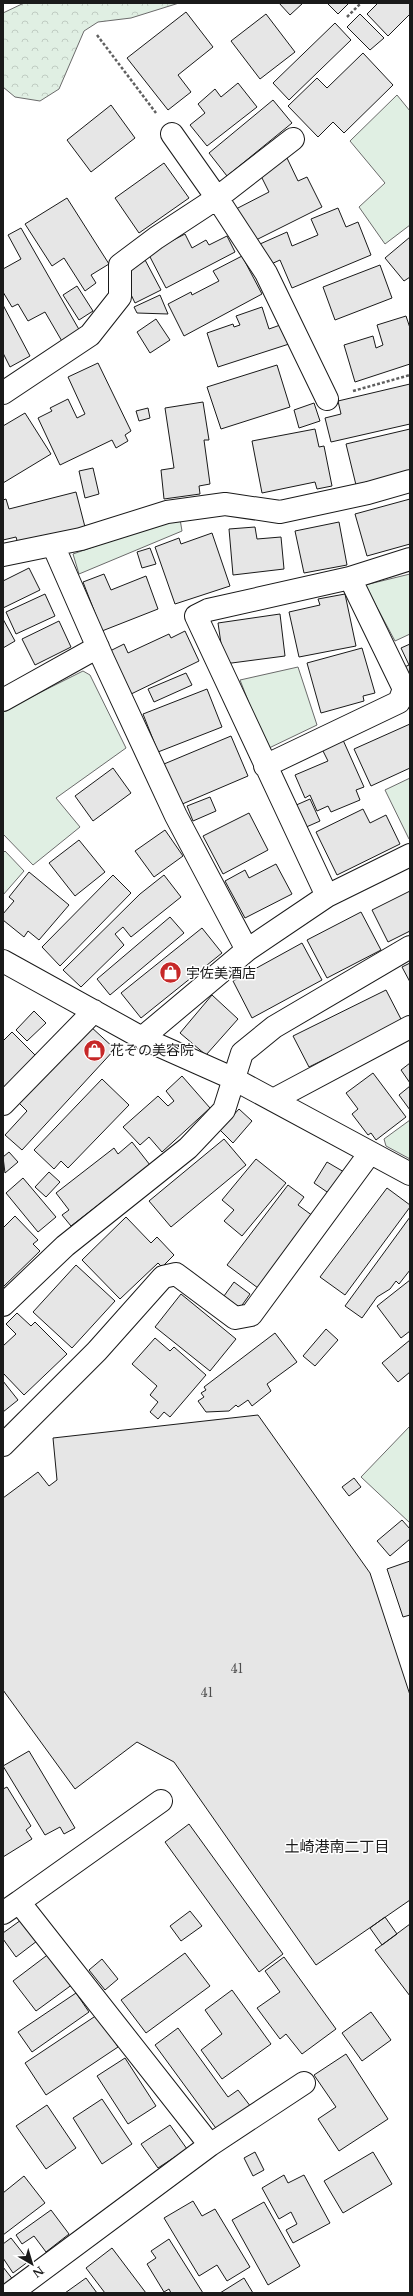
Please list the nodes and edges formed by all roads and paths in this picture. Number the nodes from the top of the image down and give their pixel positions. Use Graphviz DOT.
graph roads {
  1 [pos="361,3"];
  2 [pos="347,17"];
  3 [pos="97,35"];
  4 [pos="172,134"];
  5 [pos="293,139"];
  6 [pos="217,198"];
  7 [pos="410,375"];
  8 [pos="3,393"];
  9 [pos="327,399"];
  10 [pos="410,480"];
  11 [pos="53,545"];
  12 [pos="3,555"];
  13 [pos="410,559"];
  14 [pos="350,578"];
  15 [pos="98,648"];
  16 [pos="3,700"];
  17 [pos="265,766"];
  18 [pos="410,856"];
  19 [pos="327,896"];
  20 [pos="410,947"];
  21 [pos="247,950"];
  22 [pos="3,961"];
  23 [pos="94,1012"];
  24 [pos="410,1027"];
  25 [pos="142,1038"];
  26 [pos="232,1078"];
  27 [pos="273,1100"];
  28 [pos="3,1104"];
  29 [pos="370,1153"];
  30 [pos="410,1174"];
  31 [pos="3,1305"];
  32 [pos="3,1445"];
  33 [pos="161,1801"];
  34 [pos="11,1908"];
  35 [pos="304,2083"];
  36 [pos="210,2145"];
  37 [pos="11,2293"];
  1 -- 2 [label="path"];
  3 -- 4 [label="path"];
  4 -- 6 [label="street"];
  5 -- 6 [label="street"];
  6 -- 8 [label="street"];
  6 -- 9 [label="street"];
  7 -- 9 [label="path"];
  10 -- 11 [label="street"];
  11 -- 12 [label="street"];
  11 -- 15 [label="street"];
  13 -- 14 [label="street"];
  14 -- 17 [label="street"];
  14 -- 17 [label="street"];
  15 -- 16 [label="street"];
  15 -- 21 [label="street"];
  17 -- 19 [label="street"];
  18 -- 19 [label="street"];
  19 -- 21 [label="street"];
  20 -- 26 [label="street"];
  21 -- 25 [label="street"];
  22 -- 23 [label="street"];
  23 -- 25 [label="street"];
  23 -- 28 [label="street"];
  24 -- 27 [label="street"];
  25 -- 26 [label="street"];
  26 -- 27 [label="street"];
  26 -- 31 [label="street"];
  27 -- 29 [label="street"];
  29 -- 30 [label="street"];
  29 -- 32 [label="street"];
  33 -- 34 [label="street"];
  34 -- 36 [label="street"];
  35 -- 36 [label="street"];
  36 -- 37 [label="street"];
}
